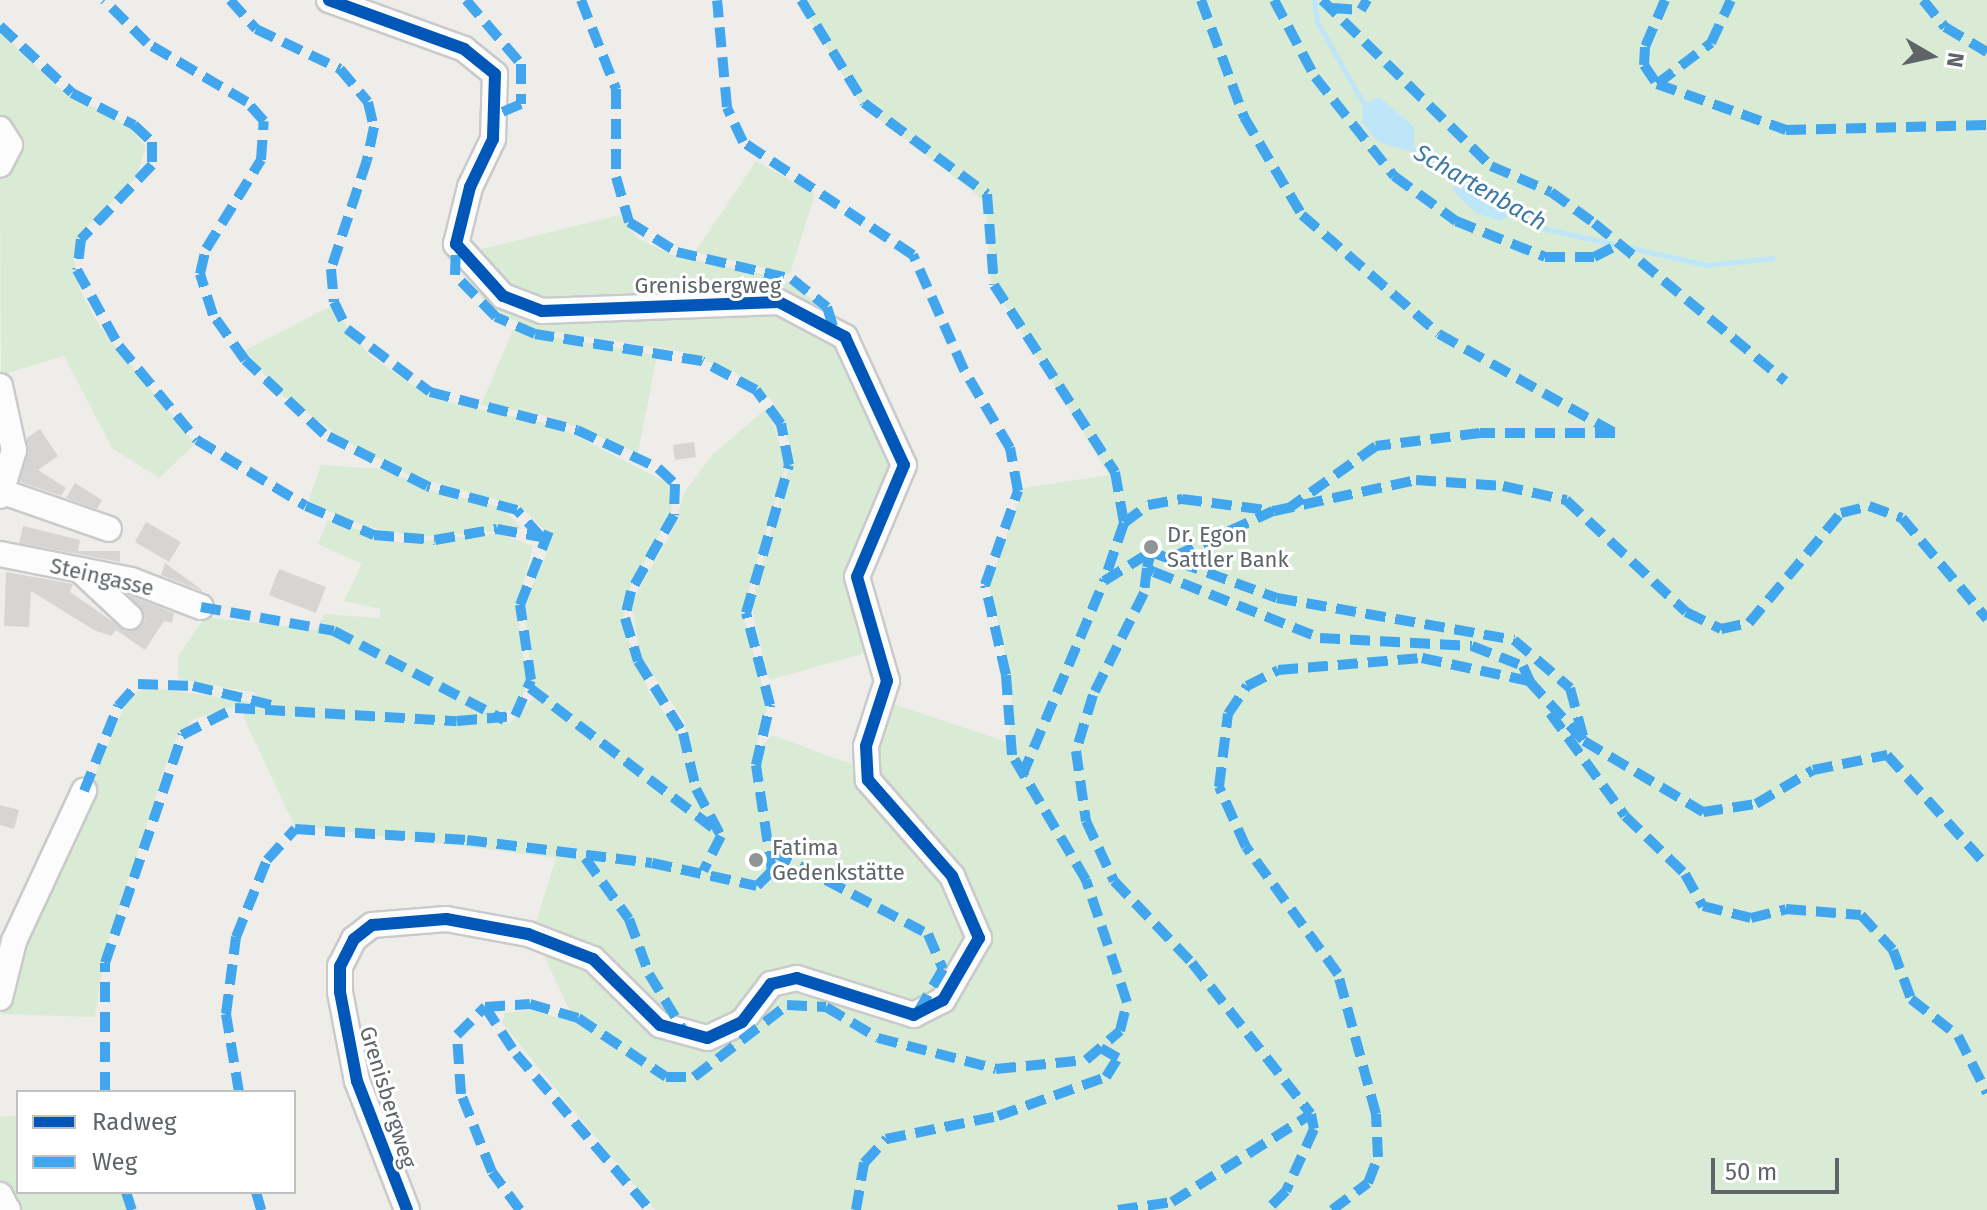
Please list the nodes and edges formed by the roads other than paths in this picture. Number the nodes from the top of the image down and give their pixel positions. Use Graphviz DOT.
graph roads {
  1 [pos="329,0"];
  2 [pos="0,129"];
  3 [pos="0,165"];
  4 [pos="0,386"];
  5 [pos="1,494"];
  6 [pos="109,529"];
  7 [pos="0,554"];
  8 [pos="83,573"];
  9 [pos="201,607"];
  10 [pos="130,617"];
  11 [pos="84,791"];
  12 [pos="0,998"];
  13 [pos="0,1195"];
  14 [pos="8,1210"];
  15 [pos="407,1210"];
  1 -- 15 [label="street, Grenisbergweg"];
  2 -- 3 [label="street"];
  4 -- 5 [label="street"];
  5 -- 6 [label="street"];
  7 -- 8 [label="street, Steingasse"];
  8 -- 9 [label="street, Steingasse"];
  8 -- 10 [label="street"];
  11 -- 12 [label="street"];
  13 -- 14 [label="street"];
}
